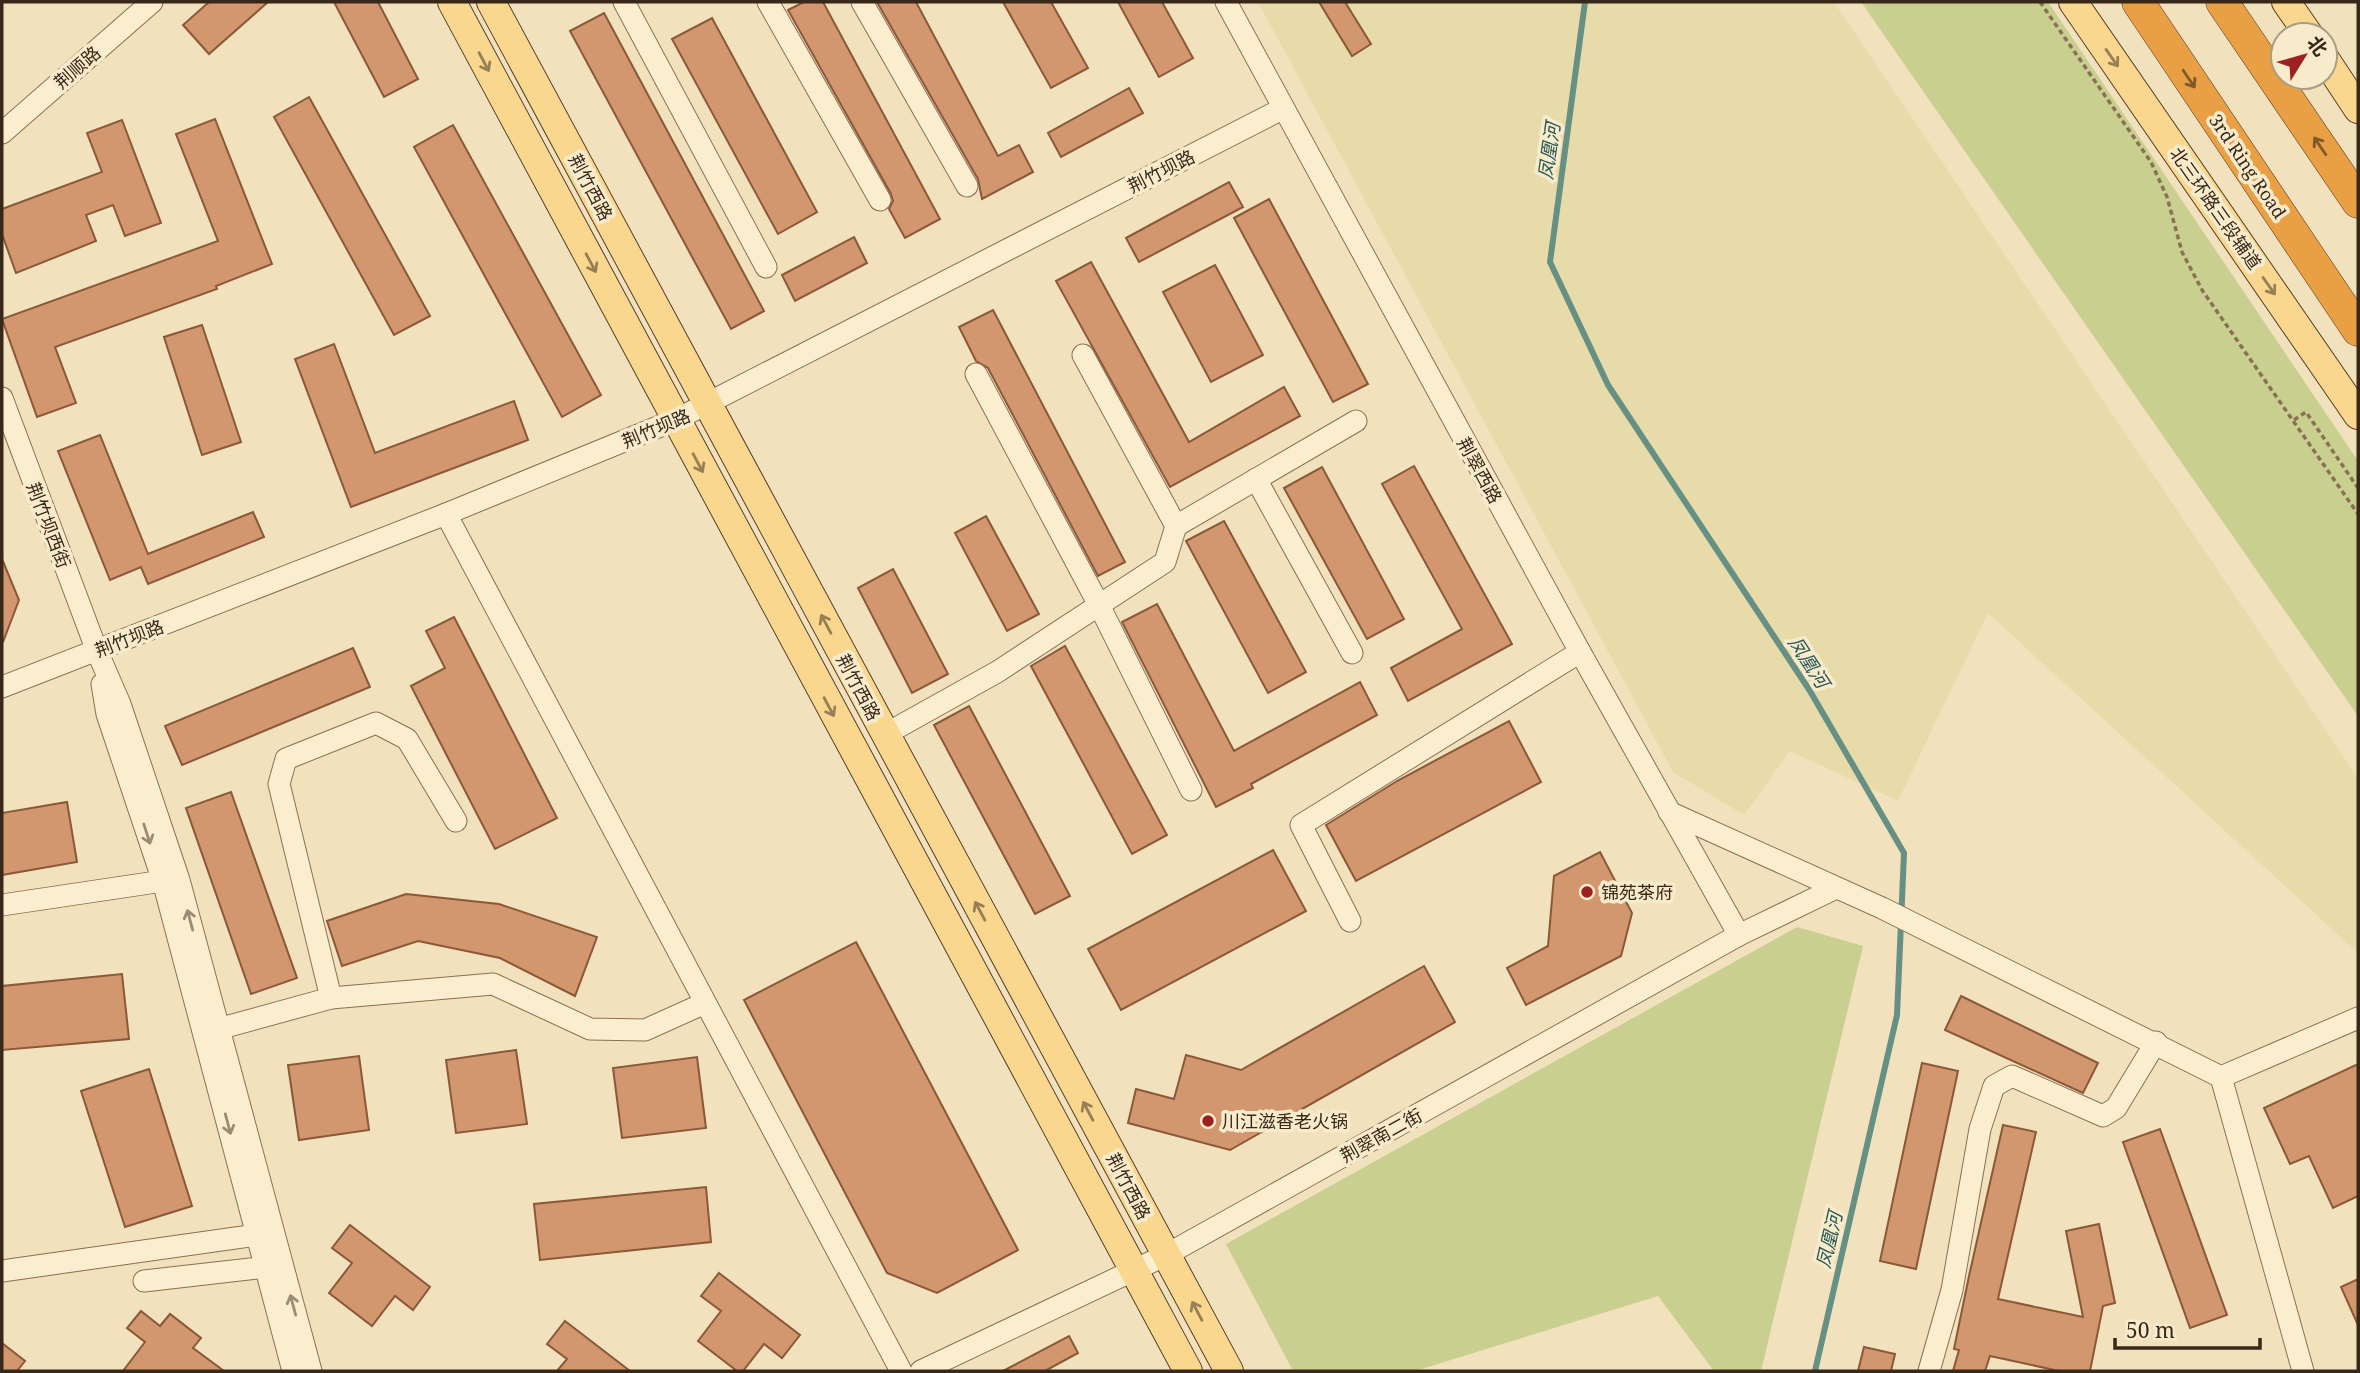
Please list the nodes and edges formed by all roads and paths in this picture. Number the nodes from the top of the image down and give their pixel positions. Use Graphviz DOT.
graph roads {
  1 [pos="452,2"];
  2 [pos="491,2"];
  3 [pos="624,2"];
  4 [pos="768,2"];
  5 [pos="862,2"];
  6 [pos="1226,2"];
  7 [pos="2040,2"];
  8 [pos="2073,2"];
  9 [pos="2138,2"];
  10 [pos="2222,2"];
  11 [pos="2286,2"];
  12 [pos="143,5"];
  13 [pos="2299,21"];
  14 [pos="2339,80"];
  15 [pos="1282,108"];
  16 [pos="2358,108"];
  17 [pos="2,133"];
  18 [pos="967,186"];
  19 [pos="880,200"];
  20 [pos="2358,202"];
  21 [pos="766,267"];
  22 [pos="2358,330"];
  23 [pos="1083,355"];
  24 [pos="976,374"];
  25 [pos="2,398"];
  26 [pos="708,405"];
  27 [pos="2358,415"];
  28 [pos="676,420"];
  29 [pos="2293,420"];
  30 [pos="1356,421"];
  31 [pos="1256,479"];
  32 [pos="2358,488"];
  33 [pos="446,514"];
  34 [pos="2358,514"];
  35 [pos="1176,526"];
  36 [pos="1099,605"];
  37 [pos="97,651"];
  38 [pos="1580,652"];
  39 [pos="1352,653"];
  40 [pos="2,687"];
  41 [pos="884,735"];
  42 [pos="1191,790"];
  43 [pos="1669,812"];
  44 [pos="456,821"];
  45 [pos="163,881"];
  46 [pos="1836,888"];
  47 [pos="2,905"];
  48 [pos="1350,921"];
  49 [pos="1739,935"];
  50 [pos="331,998"];
  51 [pos="705,1003"];
  52 [pos="2358,1018"];
  53 [pos="212,1030"];
  54 [pos="2156,1042"];
  55 [pos="2221,1077"];
  56 [pos="257,1236"];
  57 [pos="1167,1255"];
  58 [pos="267,1267"];
  59 [pos="2,1270"];
  60 [pos="1134,1271"];
  61 [pos="144,1281"];
  62 [pos="293,1371"];
  63 [pos="311,1371"];
  64 [pos="901,1371"];
  65 [pos="921,1371"];
  66 [pos="1188,1371"];
  67 [pos="1229,1371"];
  68 [pos="1929,1371"];
  69 [pos="2303,1371"];
  1 -- 28 [label="main road, 荆竹西路, one-way"];
  2 -- 26 [label="main road, 荆竹西路"];
  3 -- 21 [label="street"];
  4 -- 19 [label="street"];
  5 -- 18 [label="street"];
  6 -- 15 [label="street, 荆翠西路"];
  7 -- 29 [label="path"];
  8 -- 27 [label="main road, 北三环路三段辅道, one-way"];
  9 -- 22 [label="highway, 3rd Ring Road, one-way"];
  20 -- 10 [label="highway, one-way"];
  11 -- 13 [label="main road"];
  12 -- 17 [label="street, 荆顺路"];
  14 -- 16 [label="main road"];
  15 -- 26 [label="street, 荆竹坝路"];
  15 -- 38 [label="street, 荆翠西路"];
  23 -- 35 [label="street"];
  24 -- 36 [label="street"];
  25 -- 37 [label="street, 荆竹坝西街"];
  26 -- 28 [label="street, 荆竹坝路"];
  41 -- 26 [label="main road, 荆竹西路, one-way"];
  28 -- 33 [label="street, 荆竹坝路"];
  28 -- 60 [label="main road, 荆竹西路, one-way"];
  29 -- 32 [label="path"];
  29 -- 34 [label="path"];
  30 -- 31 [label="street"];
  31 -- 35 [label="street"];
  31 -- 39 [label="street"];
  33 -- 37 [label="street, 荆竹坝路"];
  33 -- 51 [label="street"];
  35 -- 36 [label="street"];
  36 -- 41 [label="street"];
  36 -- 42 [label="street"];
  37 -- 40 [label="street, 荆竹坝路"];
  37 -- 45 [label="street, one-way"];
  53 -- 37 [label="street, one-way"];
  38 -- 43 [label="street, 荆翠西路"];
  38 -- 48 [label="street"];
  57 -- 41 [label="main road, 荆竹西路, one-way"];
  43 -- 46 [label="street"];
  43 -- 49 [label="street, 荆翠西路"];
  44 -- 50 [label="street"];
  45 -- 47 [label="street"];
  45 -- 53 [label="street"];
  46 -- 49 [label="street, 荆翠南二街"];
  46 -- 54 [label="street"];
  49 -- 57 [label="street, 荆翠南二街"];
  50 -- 51 [label="street"];
  50 -- 53 [label="street"];
  51 -- 64 [label="street"];
  52 -- 55 [label="street"];
  53 -- 56 [label="street, one-way"];
  63 -- 53 [label="street, one-way"];
  54 -- 55 [label="street"];
  54 -- 68 [label="street"];
  55 -- 69 [label="street"];
  56 -- 58 [label="street"];
  56 -- 59 [label="street"];
  57 -- 60 [label="street, 荆翠南二街"];
  67 -- 57 [label="main road, 荆竹西路, one-way"];
  58 -- 61 [label="street"];
  58 -- 62 [label="street"];
  60 -- 65 [label="street, 荆翠南二街"];
  60 -- 66 [label="main road, 荆竹西路"];
}
